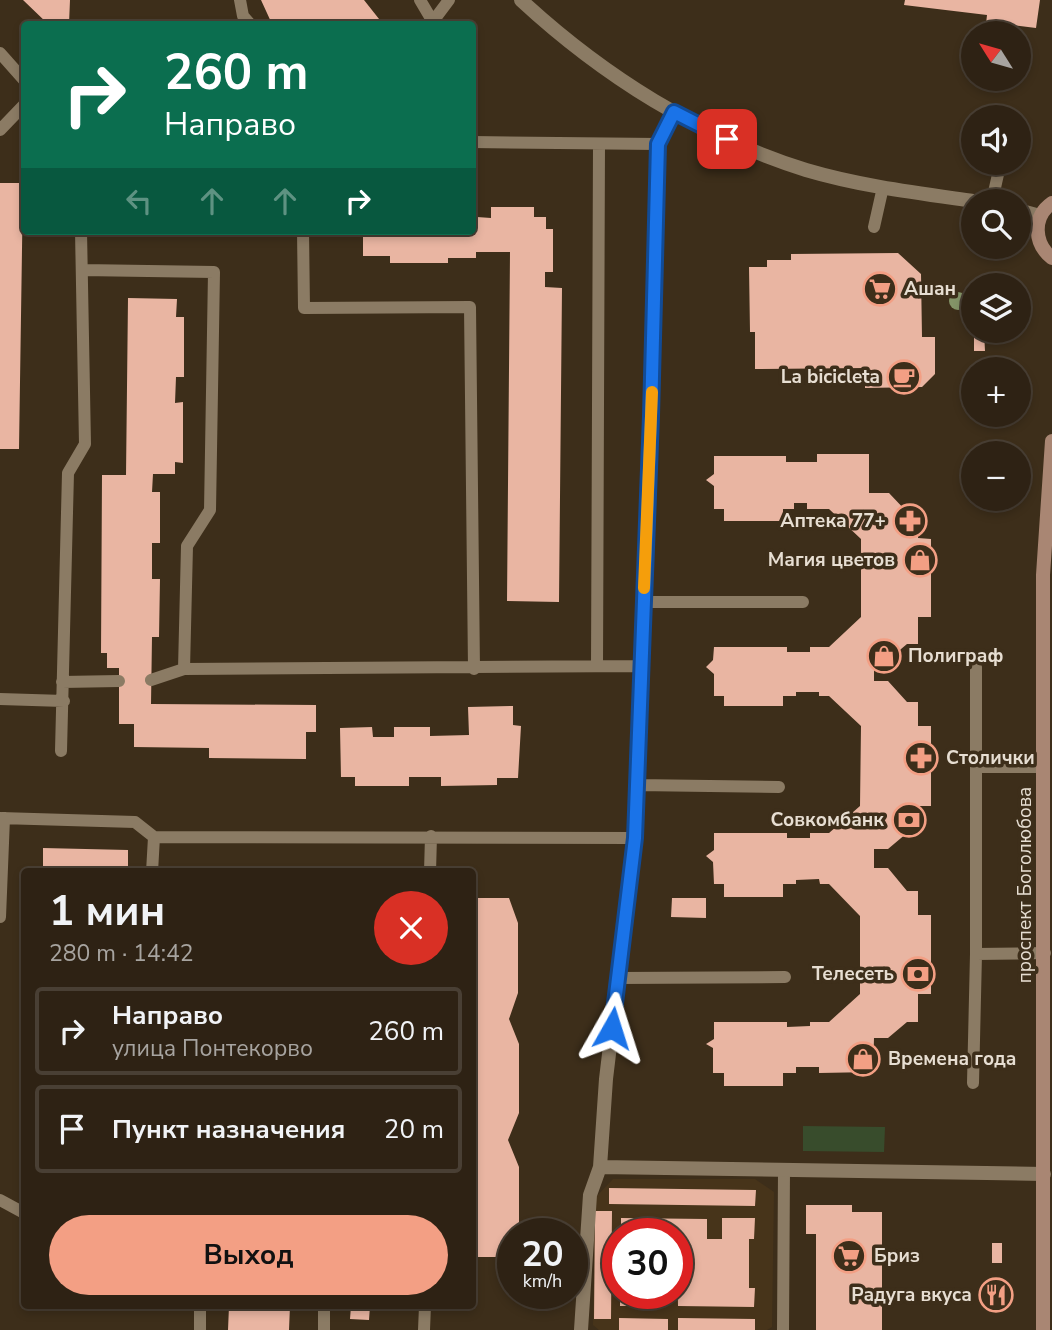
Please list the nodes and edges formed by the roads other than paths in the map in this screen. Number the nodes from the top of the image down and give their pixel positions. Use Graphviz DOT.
graph roads {
  1 [pos="240,0"];
  2 [pos="420,0"];
  3 [pos="449,0"];
  4 [pos="521,0"];
  5 [pos="247,21"];
  6 [pos="431,21"];
  7 [pos="433,21"];
  8 [pos="0,53"];
  9 [pos="21,77"];
  10 [pos="21,109"];
  11 [pos="674,112"];
  12 [pos="0,130"];
  13 [pos="476,142"];
  14 [pos="658,144"];
  15 [pos="599,145"];
  16 [pos="883,187"];
  17 [pos="961,199"];
  18 [pos="1052,203"];
  19 [pos="1031,214"];
  20 [pos="1040,216"];
  21 [pos="874,227"];
  22 [pos="81,235"];
  23 [pos="303,235"];
  24 [pos="1052,258"];
  25 [pos="82,270"];
  26 [pos="1052,441"];
  27 [pos="643,602"];
  28 [pos="803,603"];
  29 [pos="597,666"];
  30 [pos="640,666"];
  31 [pos="976,667"];
  32 [pos="184,669"];
  33 [pos="474,669"];
  34 [pos="152,680"];
  35 [pos="119,681"];
  36 [pos="62,682"];
  37 [pos="0,699"];
  38 [pos="64,701"];
  39 [pos="61,751"];
  40 [pos="976,767"];
  41 [pos="1044,767"];
  42 [pos="637,785"];
  43 [pos="779,787"];
  44 [pos="2,818"];
  45 [pos="431,836"];
  46 [pos="154,837"];
  47 [pos="635,838"];
  48 [pos="152,868"];
  49 [pos="430,868"];
  50 [pos="0,917"];
  51 [pos="1045,953"];
  52 [pos="976,954"];
  53 [pos="785,977"];
  54 [pos="618,978"];
  55 [pos="973,1083"];
  56 [pos="600,1167"];
  57 [pos="784,1171"];
  58 [pos="1044,1174"];
  59 [pos="0,1200"];
  60 [pos="21,1211"];
  61 [pos="200,1309"];
  62 [pos="324,1309"];
  63 [pos="425,1309"];
  64 [pos="200,1330"];
  65 [pos="324,1330"];
  66 [pos="424,1330"];
  67 [pos="582,1330"];
  68 [pos="783,1330"];
  69 [pos="1043,1330"];
  1 -- 5 [label="lane"];
  2 -- 6 [label="lane"];
  3 -- 7 [label="lane"];
  4 -- 11 [label="street"];
  8 -- 9 [label="lane"];
  10 -- 12 [label="lane"];
  11 -- 14 [label="lane"];
  11 -- 16 [label="street"];
  13 -- 15 [label="lane"];
  14 -- 15 [label="lane"];
  14 -- 27 [label="lane"];
  15 -- 29 [label="lane"];
  16 -- 17 [label="street"];
  16 -- 21 [label="lane"];
  18 -- 20 [label="main road"];
  19 -- 20 [label="street"];
  20 -- 24 [label="main road"];
  22 -- 25 [label="lane"];
  23 -- 33 [label="lane"];
  25 -- 32 [label="lane"];
  25 -- 36 [label="lane"];
  26 -- 41 [label="main road, проспект Боголюбова"];
  27 -- 28 [label="lane"];
  27 -- 30 [label="lane"];
  29 -- 30 [label="lane"];
  29 -- 33 [label="lane"];
  30 -- 42 [label="lane"];
  31 -- 40 [label="lane"];
  32 -- 33 [label="lane"];
  32 -- 34 [label="lane"];
  35 -- 36 [label="lane"];
  36 -- 38 [label="lane"];
  37 -- 38 [label="lane"];
  38 -- 39 [label="lane"];
  40 -- 41 [label="lane"];
  40 -- 52 [label="lane"];
  41 -- 51 [label="main road, проспект Боголюбова"];
  42 -- 43 [label="lane"];
  42 -- 47 [label="lane"];
  44 -- 46 [label="lane"];
  44 -- 50 [label="lane"];
  45 -- 46 [label="lane"];
  45 -- 47 [label="lane"];
  45 -- 49 [label="lane"];
  46 -- 48 [label="lane"];
  47 -- 54 [label="street"];
  51 -- 52 [label="lane"];
  51 -- 58 [label="main road, проспект Боголюбова"];
  52 -- 55 [label="lane"];
  53 -- 54 [label="lane"];
  54 -- 56 [label="street"];
  56 -- 57 [label="street"];
  56 -- 67 [label="street"];
  57 -- 58 [label="street"];
  57 -- 68 [label="lane"];
  58 -- 69 [label="main road, проспект Боголюбова"];
  59 -- 60 [label="lane"];
  61 -- 64 [label="lane"];
  62 -- 65 [label="lane"];
  63 -- 66 [label="lane"];
}
